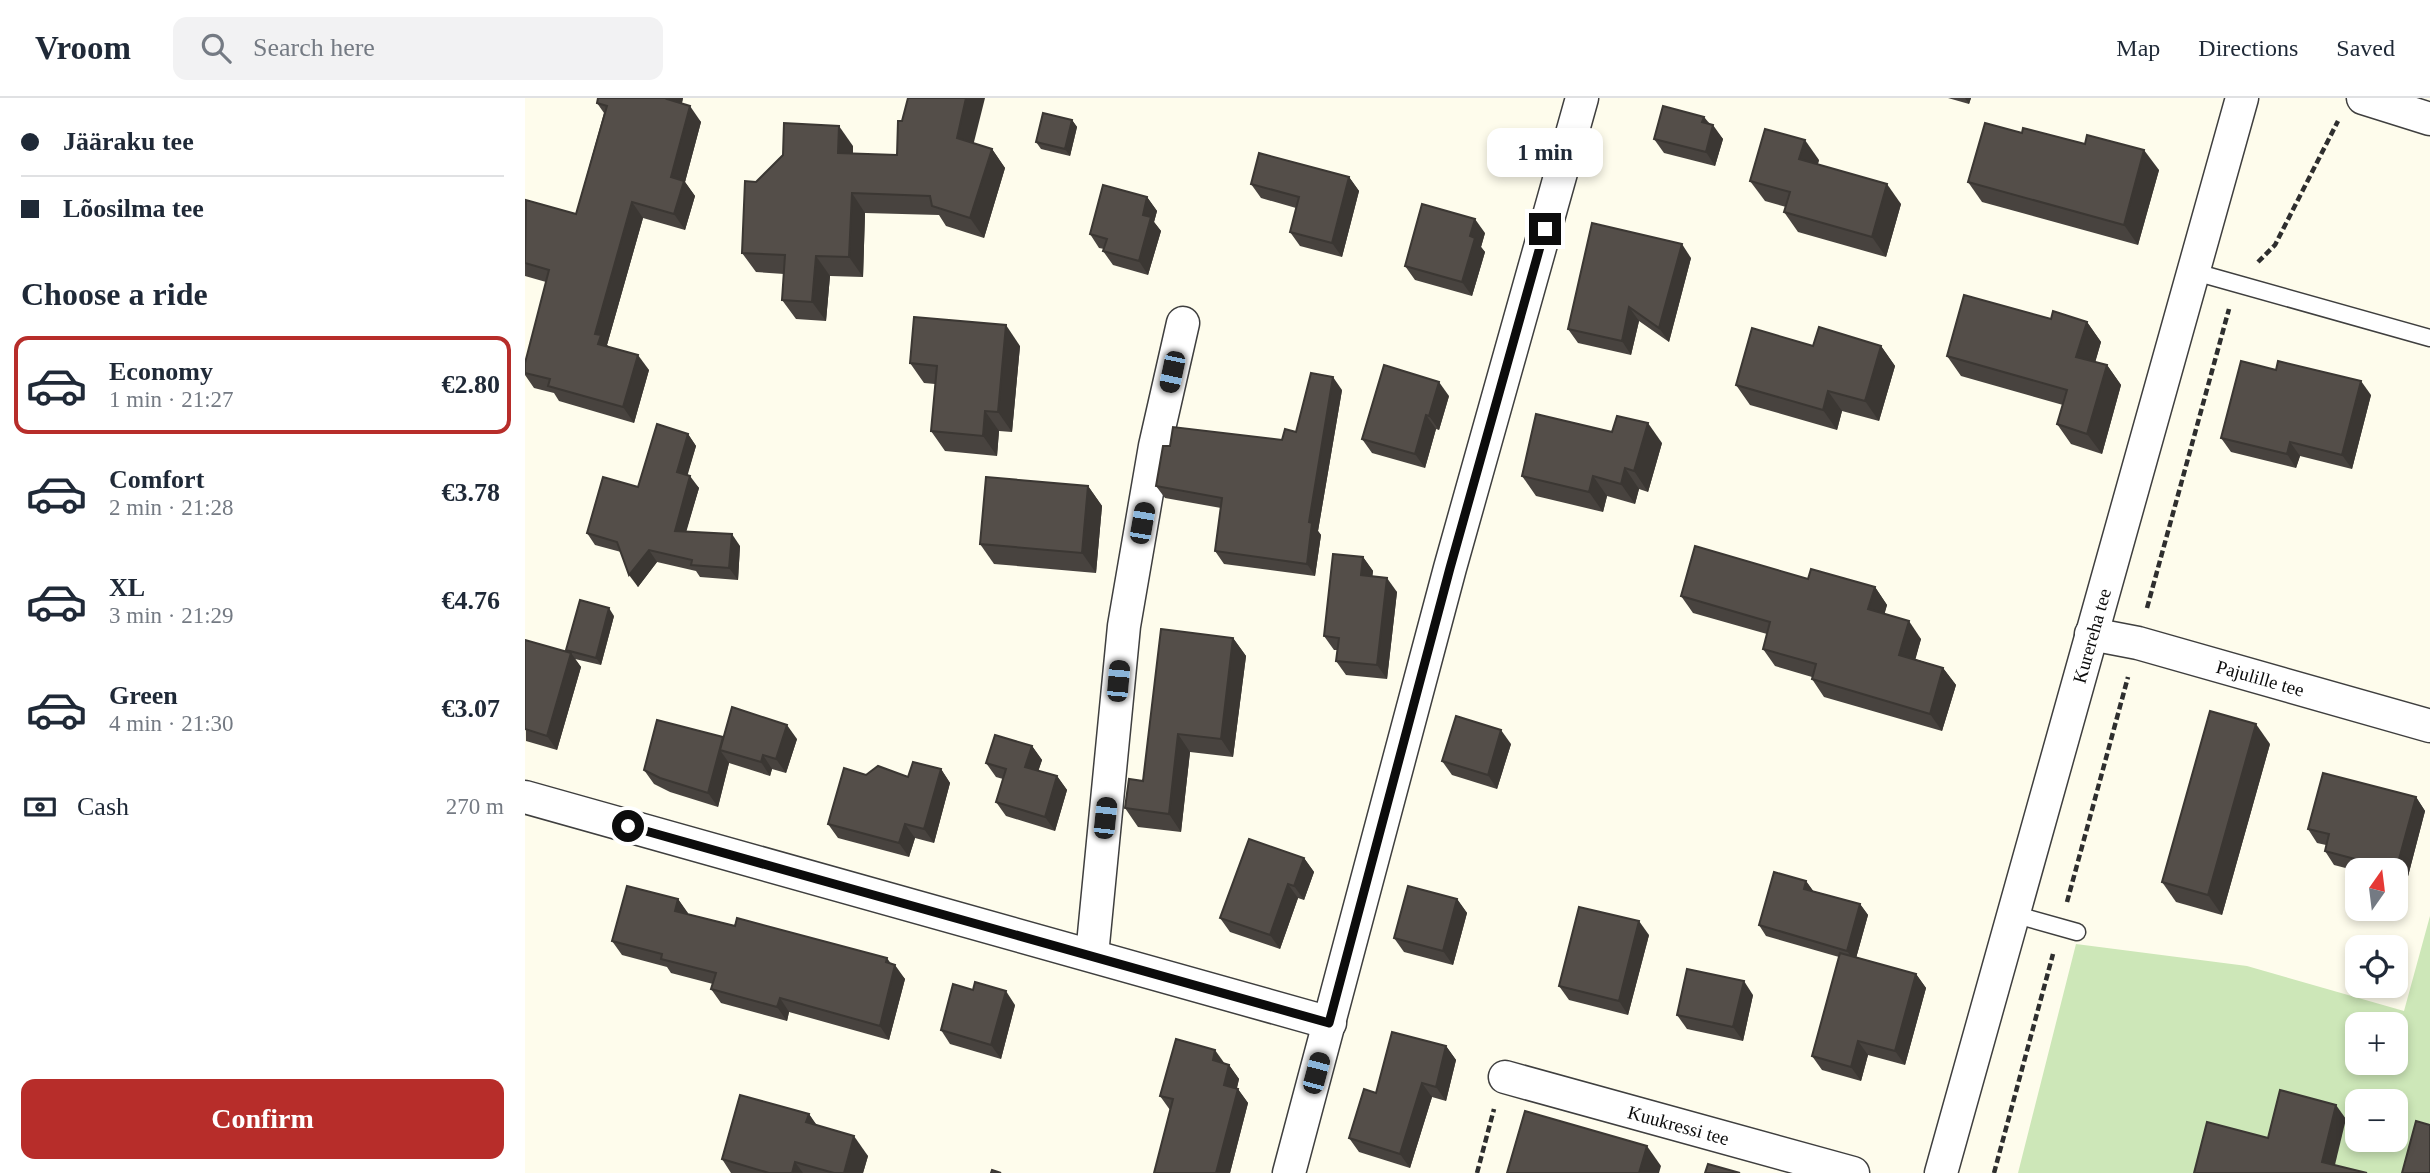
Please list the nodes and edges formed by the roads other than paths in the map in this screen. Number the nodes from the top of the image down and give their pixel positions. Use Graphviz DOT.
graph roads {
  1 [pos="1581,98"];
  2 [pos="2242,98"];
  3 [pos="2353,104"];
  4 [pos="2430,119"];
  5 [pos="2195,272"];
  6 [pos="1183,323"];
  7 [pos="2430,338"];
  8 [pos="2091,634"];
  9 [pos="2430,726"];
  10 [pos="525,797"];
  11 [pos="2013,914"];
  12 [pos="2077,932"];
  13 [pos="1091,956"];
  14 [pos="1329,1023"];
  15 [pos="1505,1077"];
  16 [pos="1289,1173"];
  17 [pos="1853,1173"];
  18 [pos="1941,1173"];
  1 -- 14 [label="street"];
  2 -- 5 [label="street, Kurereha tee"];
  3 -- 4 [label="street"];
  5 -- 7 [label="lane"];
  5 -- 8 [label="street, Kurereha tee"];
  6 -- 13 [label="street"];
  8 -- 9 [label="street, Pajulille tee"];
  8 -- 11 [label="street, Kurereha tee"];
  10 -- 13 [label="street"];
  11 -- 12 [label="lane"];
  11 -- 18 [label="street, Kurereha tee"];
  13 -- 14 [label="street"];
  14 -- 16 [label="street"];
  15 -- 17 [label="street, Kuukressi tee"];
}
